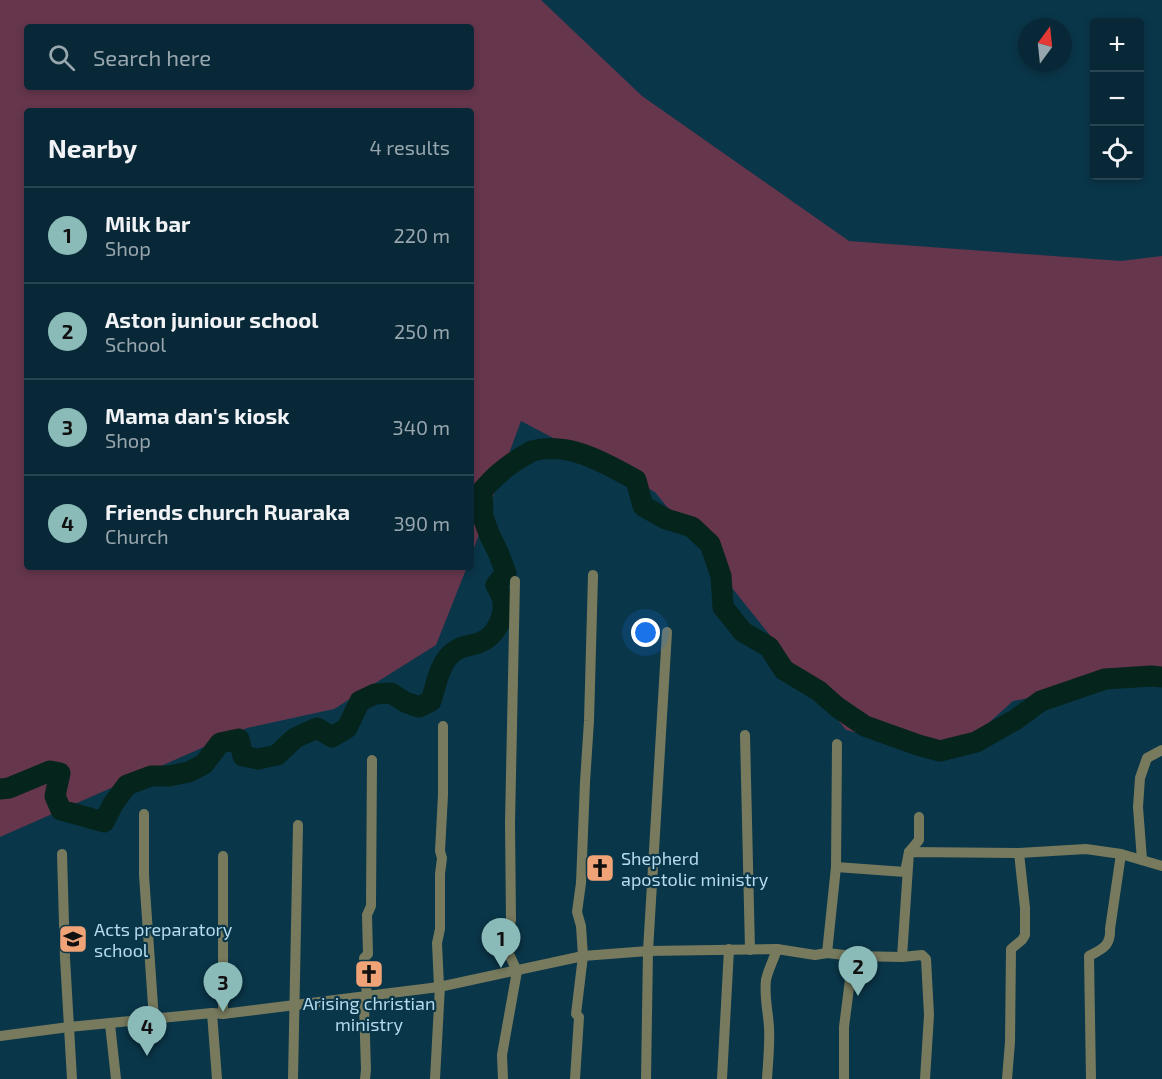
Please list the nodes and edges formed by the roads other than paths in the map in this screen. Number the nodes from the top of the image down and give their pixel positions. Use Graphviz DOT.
graph roads {
  1 [pos="593,575"];
  2 [pos="515,581"];
  3 [pos="667,632"];
  4 [pos="443,726"];
  5 [pos="745,735"];
  6 [pos="837,744"];
  7 [pos="1162,750"];
  8 [pos="372,760"];
  9 [pos="144,814"];
  10 [pos="919,817"];
  11 [pos="298,825"];
  12 [pos="909,852"];
  13 [pos="1019,853"];
  14 [pos="62,854"];
  15 [pos="1121,854"];
  16 [pos="223,856"];
  17 [pos="1142,860"];
  18 [pos="1162,866"];
  19 [pos="836,867"];
  20 [pos="729,949"];
  21 [pos="777,949"];
  22 [pos="750,950"];
  23 [pos="648,951"];
  24 [pos="827,953"];
  25 [pos="583,956"];
  26 [pos="854,956"];
  27 [pos="902,957"];
  28 [pos="517,971"];
  29 [pos="440,987"];
  30 [pos="368,996"];
  31 [pos="296,1004"];
  32 [pos="218,1014"];
  33 [pos="154,1020"];
  34 [pos="110,1024"];
  35 [pos="69,1027"];
  36 [pos="0,1036"];
  37 [pos="72,1079"];
  38 [pos="116,1079"];
  39 [pos="217,1079"];
  40 [pos="293,1079"];
  41 [pos="364,1079"];
  42 [pos="435,1079"];
  43 [pos="503,1079"];
  44 [pos="575,1079"];
  45 [pos="646,1079"];
  46 [pos="722,1079"];
  47 [pos="767,1079"];
  48 [pos="844,1079"];
  49 [pos="925,1079"];
  50 [pos="1007,1079"];
  51 [pos="1091,1079"];
  1 -- 25 [label="street"];
  2 -- 28 [label="street"];
  3 -- 23 [label="street"];
  4 -- 29 [label="street"];
  5 -- 22 [label="street"];
  6 -- 19 [label="street"];
  7 -- 17 [label="street"];
  8 -- 30 [label="street"];
  9 -- 33 [label="street"];
  10 -- 12 [label="street"];
  11 -- 31 [label="street"];
  12 -- 13 [label="street"];
  12 -- 19 [label="street"];
  12 -- 27 [label="street"];
  13 -- 15 [label="street"];
  13 -- 50 [label="street"];
  14 -- 35 [label="street"];
  15 -- 17 [label="street"];
  15 -- 51 [label="street"];
  16 -- 32 [label="street"];
  17 -- 18 [label="street"];
  19 -- 24 [label="street"];
  20 -- 22 [label="street"];
  20 -- 23 [label="street"];
  20 -- 46 [label="street"];
  21 -- 22 [label="street"];
  21 -- 24 [label="street"];
  21 -- 47 [label="street"];
  23 -- 25 [label="street"];
  23 -- 45 [label="street"];
  24 -- 26 [label="street"];
  25 -- 28 [label="street"];
  25 -- 44 [label="street"];
  26 -- 27 [label="street"];
  26 -- 48 [label="street"];
  27 -- 49 [label="street"];
  28 -- 29 [label="street"];
  28 -- 43 [label="street"];
  29 -- 30 [label="street"];
  29 -- 42 [label="street"];
  30 -- 31 [label="street"];
  30 -- 41 [label="street"];
  31 -- 32 [label="street"];
  31 -- 40 [label="street"];
  32 -- 33 [label="street"];
  32 -- 39 [label="street"];
  33 -- 34 [label="street"];
  34 -- 35 [label="street"];
  34 -- 38 [label="street"];
  35 -- 36 [label="street"];
  35 -- 37 [label="street"];
}
